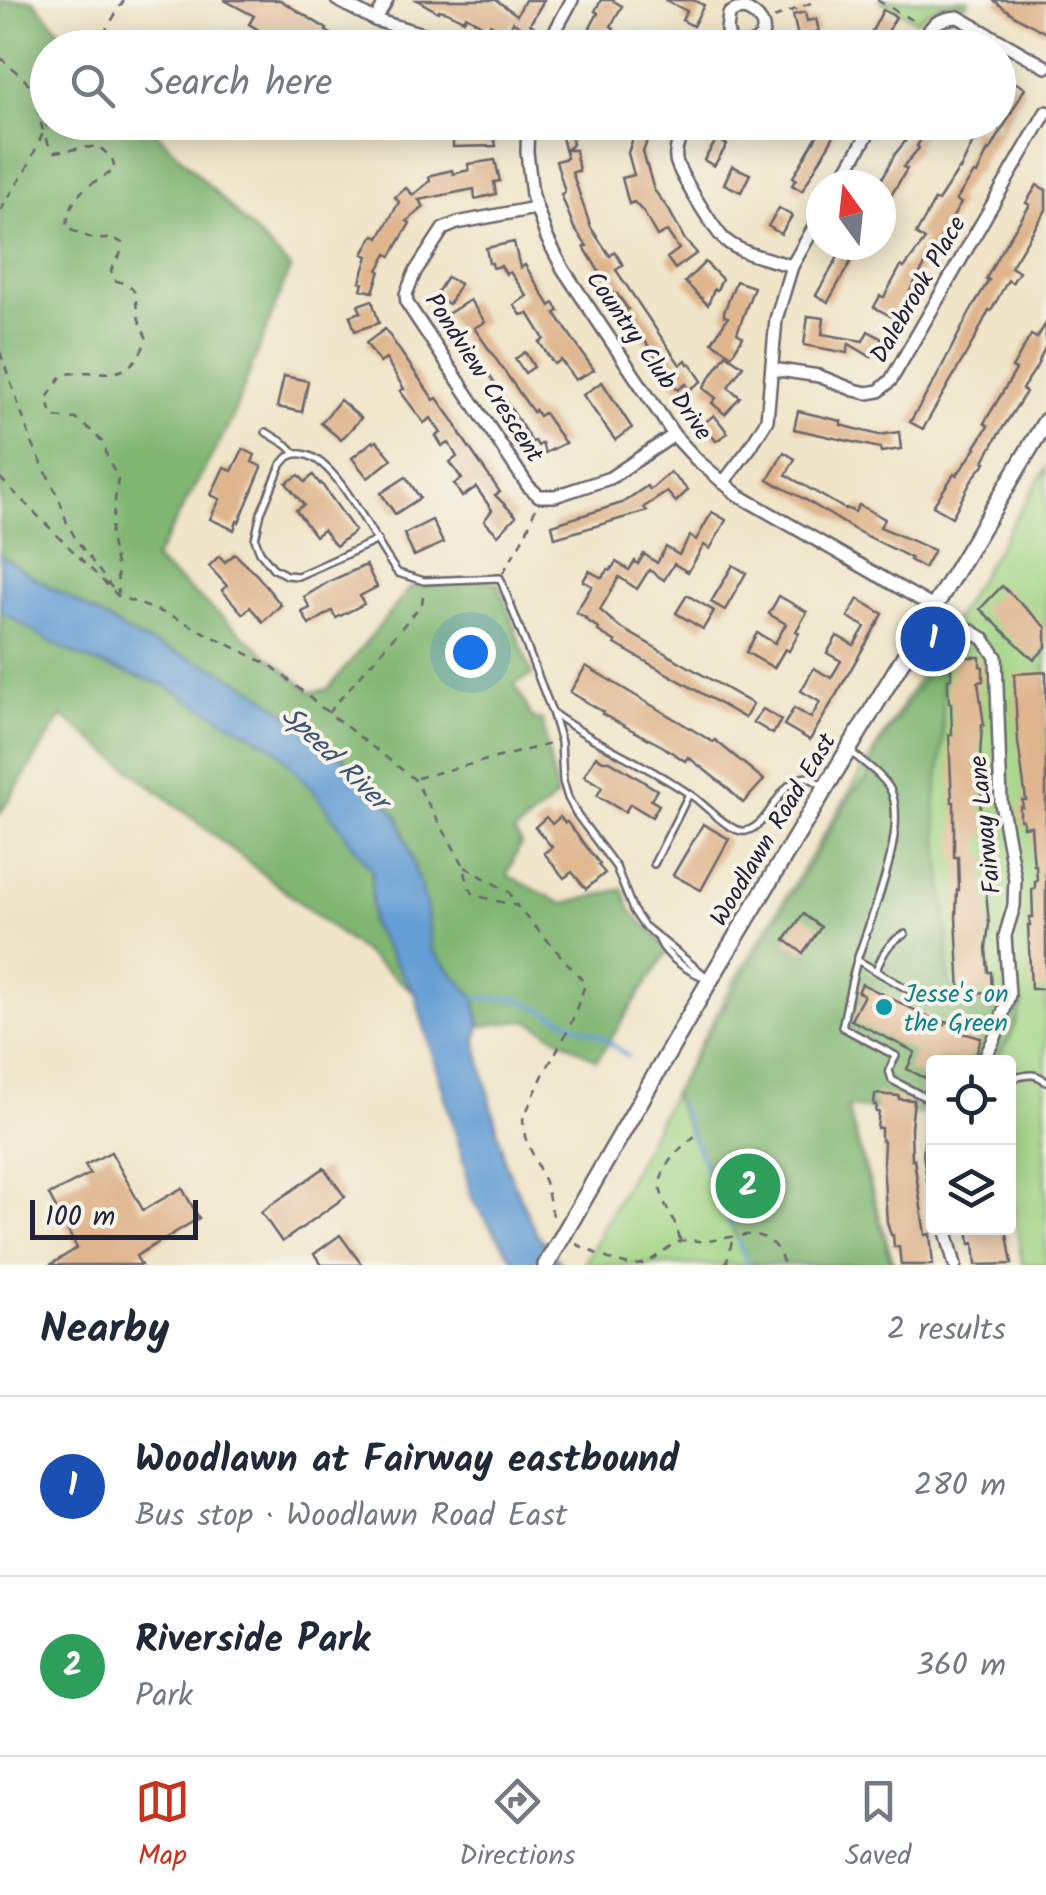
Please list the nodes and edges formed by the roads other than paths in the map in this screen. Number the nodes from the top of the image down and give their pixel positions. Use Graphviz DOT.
graph roads {
  1 [pos="337,0"];
  2 [pos="387,0"];
  3 [pos="572,0"];
  4 [pos="376,20"];
  5 [pos="410,30"];
  6 [pos="556,30"];
  7 [pos="928,30"];
  8 [pos="981,30"];
  9 [pos="1016,50"];
  10 [pos="1046,67"];
  11 [pos="1046,112"];
  12 [pos="528,140"];
  13 [pos="680,140"];
  14 [pos="864,140"];
  15 [pos="847,170"];
  16 [pos="535,208"];
  17 [pos="806,241"];
  18 [pos="792,266"];
  19 [pos="772,369"];
  20 [pos="1046,421"];
  21 [pos="266,432"];
  22 [pos="674,436"];
  23 [pos="296,454"];
  24 [pos="722,483"];
  25 [pos="378,540"];
  26 [pos="936,608"];
  27 [pos="552,712"];
  28 [pos="849,750"];
  29 [pos="826,787"];
  30 [pos="690,794"];
  31 [pos="654,864"];
  32 [pos="905,934"];
  33 [pos="857,960"];
  34 [pos="876,970"];
  35 [pos="710,980"];
  36 [pos="928,1001"];
  37 [pos="986,1055"];
  38 [pos="1016,1078"];
  39 [pos="1046,1082"];
  40 [pos="926,1097"];
  41 [pos="947,1235"];
  42 [pos="546,1265"];
  43 [pos="956,1265"];
  1 -- 4 [label="street"];
  2 -- 4 [label="street"];
  3 -- 6 [label="street"];
  4 -- 5 [label="street"];
  7 -- 8 [label="street"];
  9 -- 10 [label="street"];
  11 -- 19 [label="street, Dalebrook Place"];
  12 -- 16 [label="street, Country Club Drive"];
  13 -- 18 [label="street"];
  14 -- 15 [label="street"];
  16 -- 22 [label="street, Country Club Drive"];
  16 -- 22 [label="street, Pondview Crescent"];
  17 -- 18 [label="street"];
  18 -- 19 [label="street"];
  19 -- 24 [label="street"];
  20 -- 26 [label="main road, Woodlawn Road East"];
  21 -- 23 [label="lane"];
  22 -- 24 [label="street, Country Club Drive"];
  23 -- 25 [label="lane"];
  23 -- 25 [label="lane"];
  24 -- 26 [label="street, Country Club Drive"];
  25 -- 27 [label="lane"];
  26 -- 28 [label="main road, Woodlawn Road East"];
  26 -- 37 [label="street, Fairway Lane"];
  27 -- 30 [label="lane"];
  27 -- 35 [label="lane"];
  28 -- 29 [label="main road, Woodlawn Road East"];
  28 -- 33 [label="lane"];
  29 -- 30 [label="lane"];
  29 -- 35 [label="main road, Woodlawn Road East"];
  30 -- 31 [label="lane"];
  32 -- 34 [label="lane"];
  33 -- 34 [label="lane"];
  33 -- 40 [label="lane"];
  34 -- 36 [label="lane"];
  35 -- 42 [label="main road, Woodlawn Road East"];
  38 -- 39 [label="lane"];
  41 -- 43 [label="street"];
}
